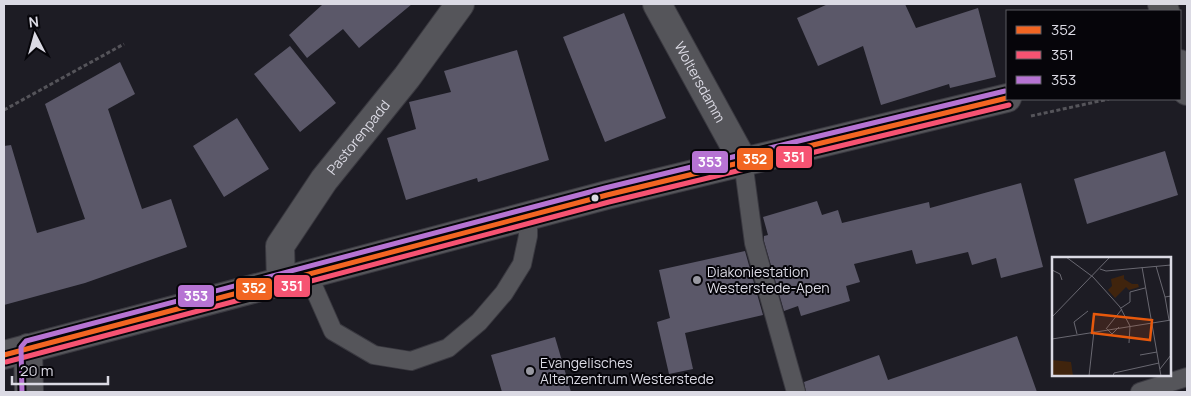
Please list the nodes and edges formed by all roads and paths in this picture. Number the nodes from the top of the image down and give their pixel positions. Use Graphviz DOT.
graph roads {
  1 [pos="460,4"];
  2 [pos="657,4"];
  3 [pos="124,44"];
  4 [pos="1181,67"];
  5 [pos="1187,91"];
  6 [pos="1006,98"];
  7 [pos="4,110"];
  8 [pos="743,160"];
  9 [pos="528,215"];
  10 [pos="290,278"];
  11 [pos="16,352"];
  12 [pos="1187,377"];
  13 [pos="29,392"];
  14 [pos="796,392"];
  15 [pos="1140,392"];
  1 -- 10 [label="street, Pastorenpadd"];
  2 -- 8 [label="street, Woltersdamm"];
  3 -- 7 [label="path"];
  4 -- 5 [label="street"];
  6 -- 8 [label="street"];
  8 -- 9 [label="street"];
  8 -- 14 [label="lane"];
  9 -- 10 [label="street"];
  9 -- 10 [label="lane"];
  10 -- 11 [label="street"];
  11 -- 13 [label="street"];
  12 -- 15 [label="lane"];
}
